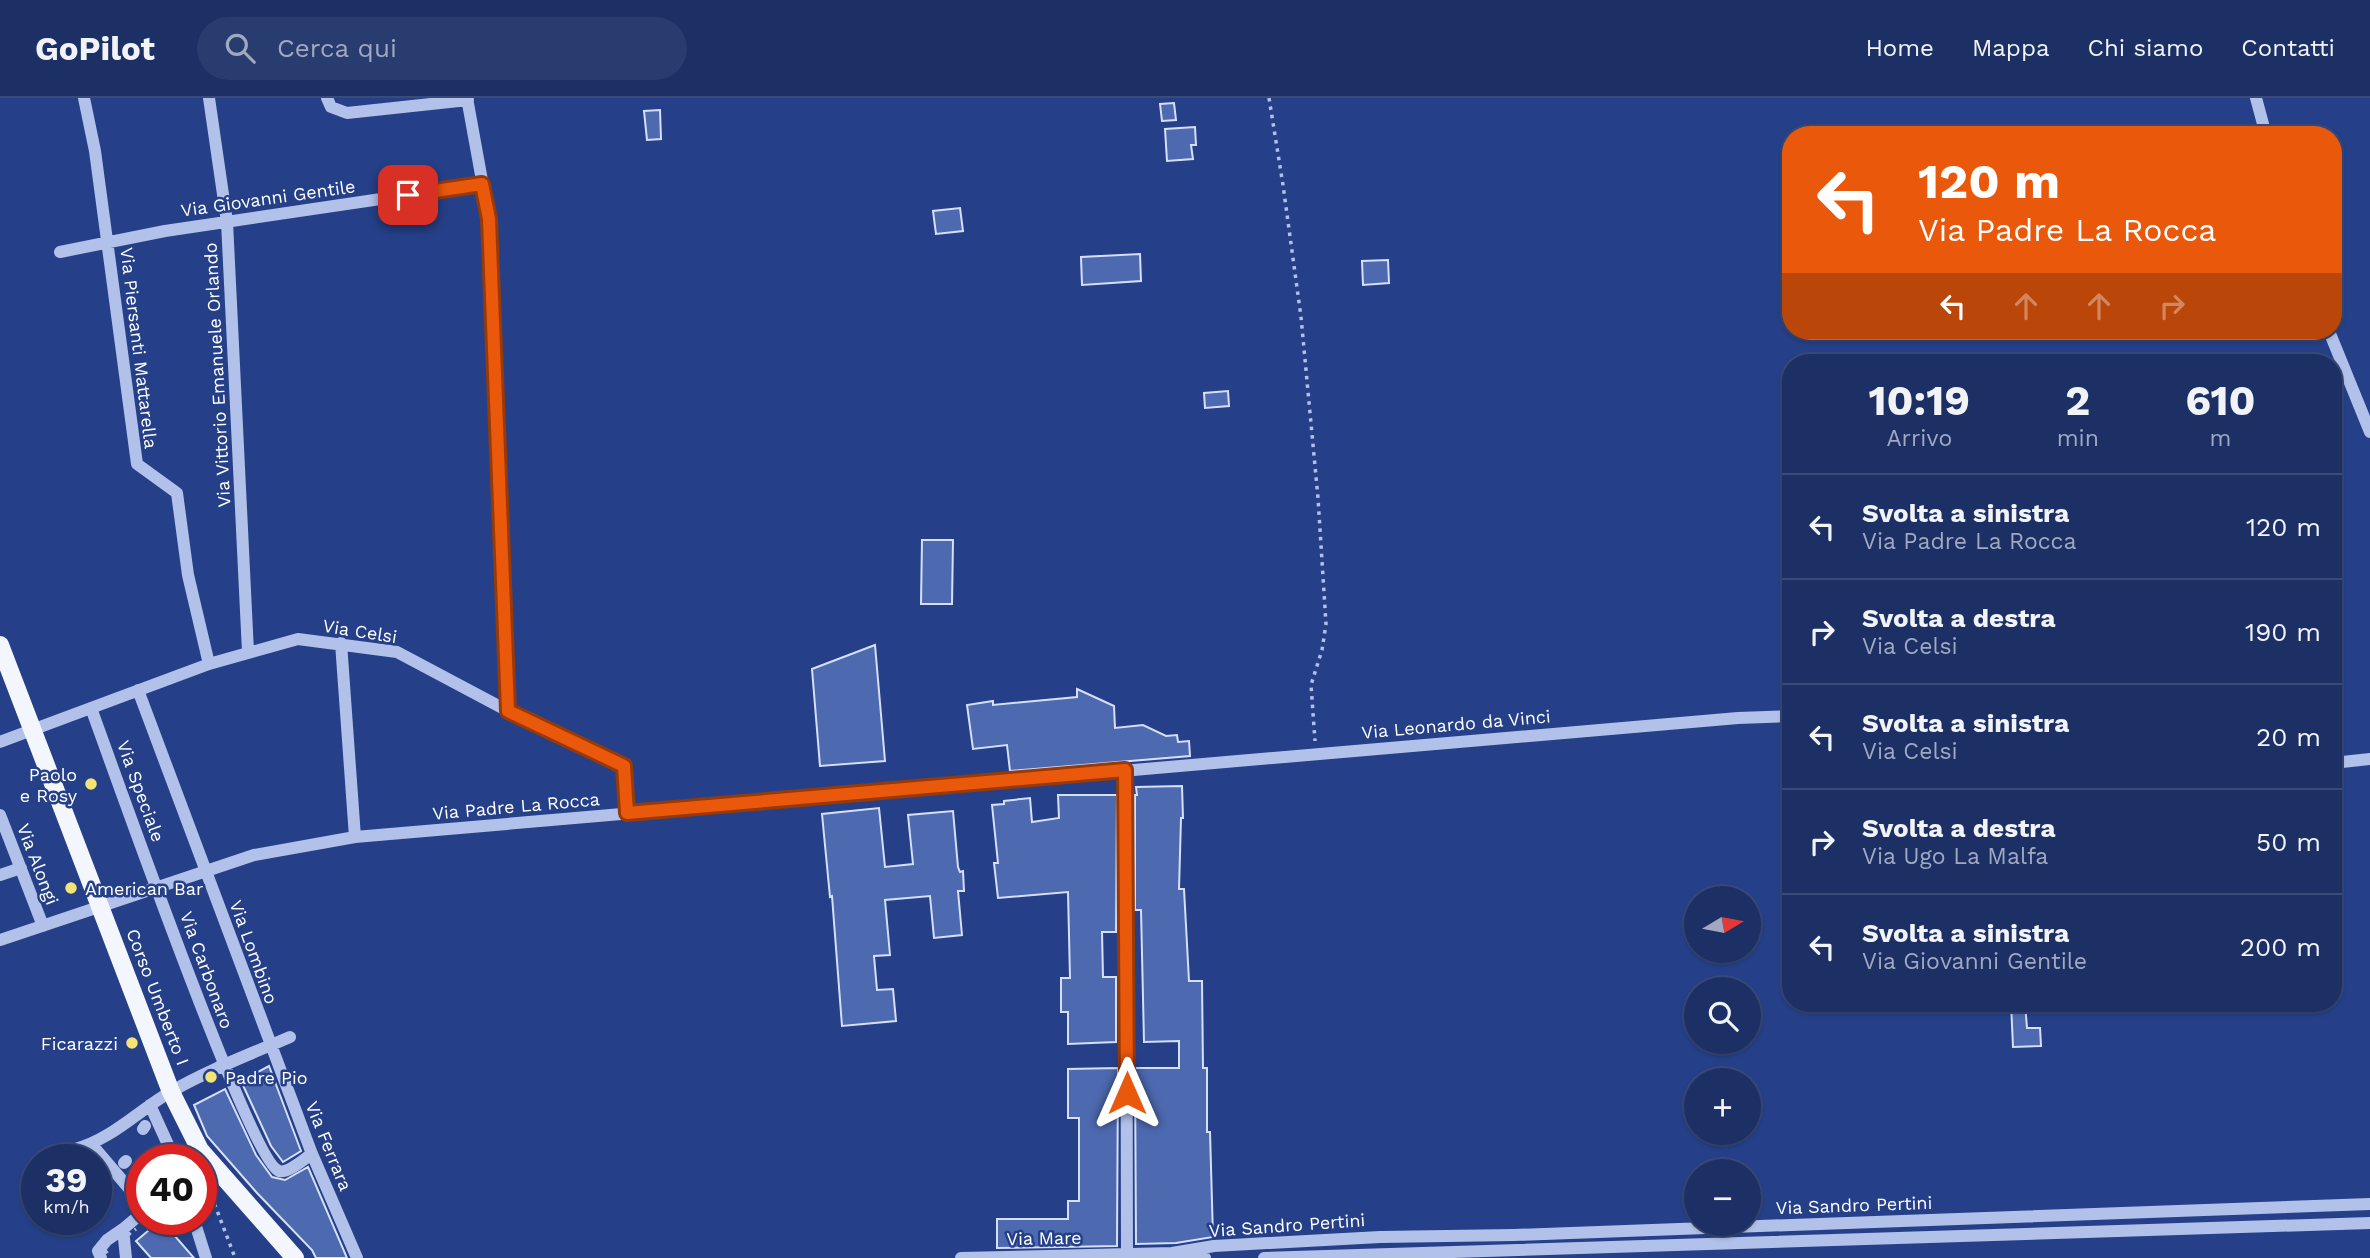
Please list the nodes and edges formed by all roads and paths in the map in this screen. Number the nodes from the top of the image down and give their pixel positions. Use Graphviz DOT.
graph roads {
  1 [pos="83,98"];
  2 [pos="209,98"];
  3 [pos="327,98"];
  4 [pos="1269,98"];
  5 [pos="2256,98"];
  6 [pos="467,99"];
  7 [pos="2264,126"];
  8 [pos="482,184"];
  9 [pos="227,222"];
  10 [pos="107,242"];
  11 [pos="60,252"];
  12 [pos="2342,363"];
  13 [pos="2370,432"];
  14 [pos="341,643"];
  15 [pos="0,645"];
  16 [pos="248,652"];
  17 [pos="209,664"];
  18 [pos="138,690"];
  19 [pos="91,708"];
  20 [pos="508,711"];
  21 [pos="1782,716"];
  22 [pos="33,730"];
  23 [pos="0,742"];
  24 [pos="1317,754"];
  25 [pos="2370,759"];
  26 [pos="2342,762"];
  27 [pos="1125,770"];
  28 [pos="627,813"];
  29 [pos="0,815"];
  30 [pos="355,838"];
  31 [pos="21,868"];
  32 [pos="205,870"];
  33 [pos="0,875"];
  34 [pos="157,887"];
  35 [pos="100,907"];
  36 [pos="43,926"];
  37 [pos="0,940"];
  38 [pos="290,1037"];
  39 [pos="270,1046"];
  40 [pos="223,1065"];
  41 [pos="171,1092"];
  42 [pos="150,1105"];
  43 [pos="94,1144"];
  44 [pos="154,1144"];
  45 [pos="312,1154"];
  46 [pos="112,1160"];
  47 [pos="126,1176"];
  48 [pos="2370,1204"];
  49 [pos="217,1210"];
  50 [pos="2164,1211"];
  51 [pos="2370,1223"];
  52 [pos="2165,1230"];
  53 [pos="126,1233"];
  54 [pos="127,1235"];
  55 [pos="199,1235"];
  56 [pos="1514,1235"];
  57 [pos="1380,1237"];
  58 [pos="1172,1252"];
  59 [pos="1127,1254"];
  60 [pos="103,1255"];
  61 [pos="234,1255"];
  62 [pos="1514,1255"];
  63 [pos="1381,1256"];
  64 [pos="126,1258"];
  65 [pos="206,1258"];
  66 [pos="295,1258"];
  67 [pos="357,1258"];
  68 [pos="961,1258"];
  69 [pos="1205,1258"];
  70 [pos="1264,1258"];
  1 -- 10 [label="street, Via Piersanti Mattarella"];
  2 -- 9 [label="street, Via Vittorio Emanuele Orlando"];
  3 -- 6 [label="street"];
  4 -- 24 [label="path"];
  5 -- 7 [label="street"];
  6 -- 8 [label="street"];
  8 -- 9 [label="street, Via Giovanni Gentile"];
  8 -- 20 [label="street"];
  9 -- 10 [label="street, Via Giovanni Gentile"];
  9 -- 16 [label="street, Via Vittorio Emanuele Orlando"];
  10 -- 11 [label="street, Via Giovanni Gentile"];
  10 -- 17 [label="street, Via Piersanti Mattarella"];
  12 -- 13 [label="street"];
  14 -- 16 [label="street, Via Celsi"];
  14 -- 20 [label="street, Via Celsi"];
  14 -- 30 [label="street"];
  15 -- 22 [label="main road, Corso Umberto I"];
  16 -- 17 [label="street, Via Celsi"];
  17 -- 18 [label="street, Via Celsi"];
  18 -- 19 [label="street, Via Celsi"];
  18 -- 32 [label="street, Via Lombino"];
  19 -- 22 [label="street, Via Celsi"];
  19 -- 34 [label="street, Via Speciale"];
  20 -- 28 [label="street, Via Celsi"];
  21 -- 24 [label="street, Via Leonardo da Vinci"];
  22 -- 23 [label="street, Via Celsi"];
  22 -- 35 [label="main road, Corso Umberto I"];
  24 -- 27 [label="street, Via Leonardo da Vinci"];
  25 -- 26 [label="street"];
  27 -- 28 [label="street, Via Padre La Rocca"];
  27 -- 59 [label="street"];
  28 -- 30 [label="street, Via Padre La Rocca"];
  29 -- 31 [label="street, Via Alongi"];
  30 -- 32 [label="street, Via Padre La Rocca"];
  31 -- 33 [label="street"];
  31 -- 36 [label="street, Via Alongi"];
  32 -- 34 [label="street, Via Padre La Rocca"];
  32 -- 39 [label="street, Via Lombino"];
  34 -- 35 [label="street, Via Padre La Rocca"];
  34 -- 40 [label="street, Via Carbonaro"];
  35 -- 36 [label="street, Via Padre La Rocca"];
  35 -- 41 [label="main road, Corso Umberto I"];
  36 -- 37 [label="street, Via Padre La Rocca"];
  38 -- 39 [label="street"];
  39 -- 40 [label="street"];
  39 -- 45 [label="street, Via Ferrara"];
  40 -- 41 [label="street"];
  40 -- 45 [label="street, Via Carbonaro"];
  41 -- 42 [label="street"];
  41 -- 66 [label="main road, Corso Umberto I"];
  42 -- 43 [label="street"];
  42 -- 44 [label="street"];
  45 -- 67 [label="street, Via Ferrara"];
  46 -- 47 [label="street"];
  48 -- 50 [label="street, Via Sandro Pertini"];
  49 -- 61 [label="path"];
  50 -- 52 [label="street"];
  50 -- 56 [label="street, Via Sandro Pertini"];
  51 -- 52 [label="street, Via Sandro Pertini"];
  52 -- 62 [label="street, Via Sandro Pertini"];
  53 -- 60 [label="street"];
  54 -- 64 [label="street"];
  55 -- 65 [label="street"];
  56 -- 57 [label="street, Via Sandro Pertini"];
  56 -- 62 [label="street"];
  57 -- 58 [label="street, Via Sandro Pertini"];
  57 -- 63 [label="street"];
  58 -- 59 [label="street, Via Sandro Pertini"];
  58 -- 69 [label="street, Via Sandro Pertini"];
  59 -- 68 [label="street, Via Mare"];
  62 -- 63 [label="street, Via Sandro Pertini"];
  63 -- 70 [label="street, Via Sandro Pertini"];
}
